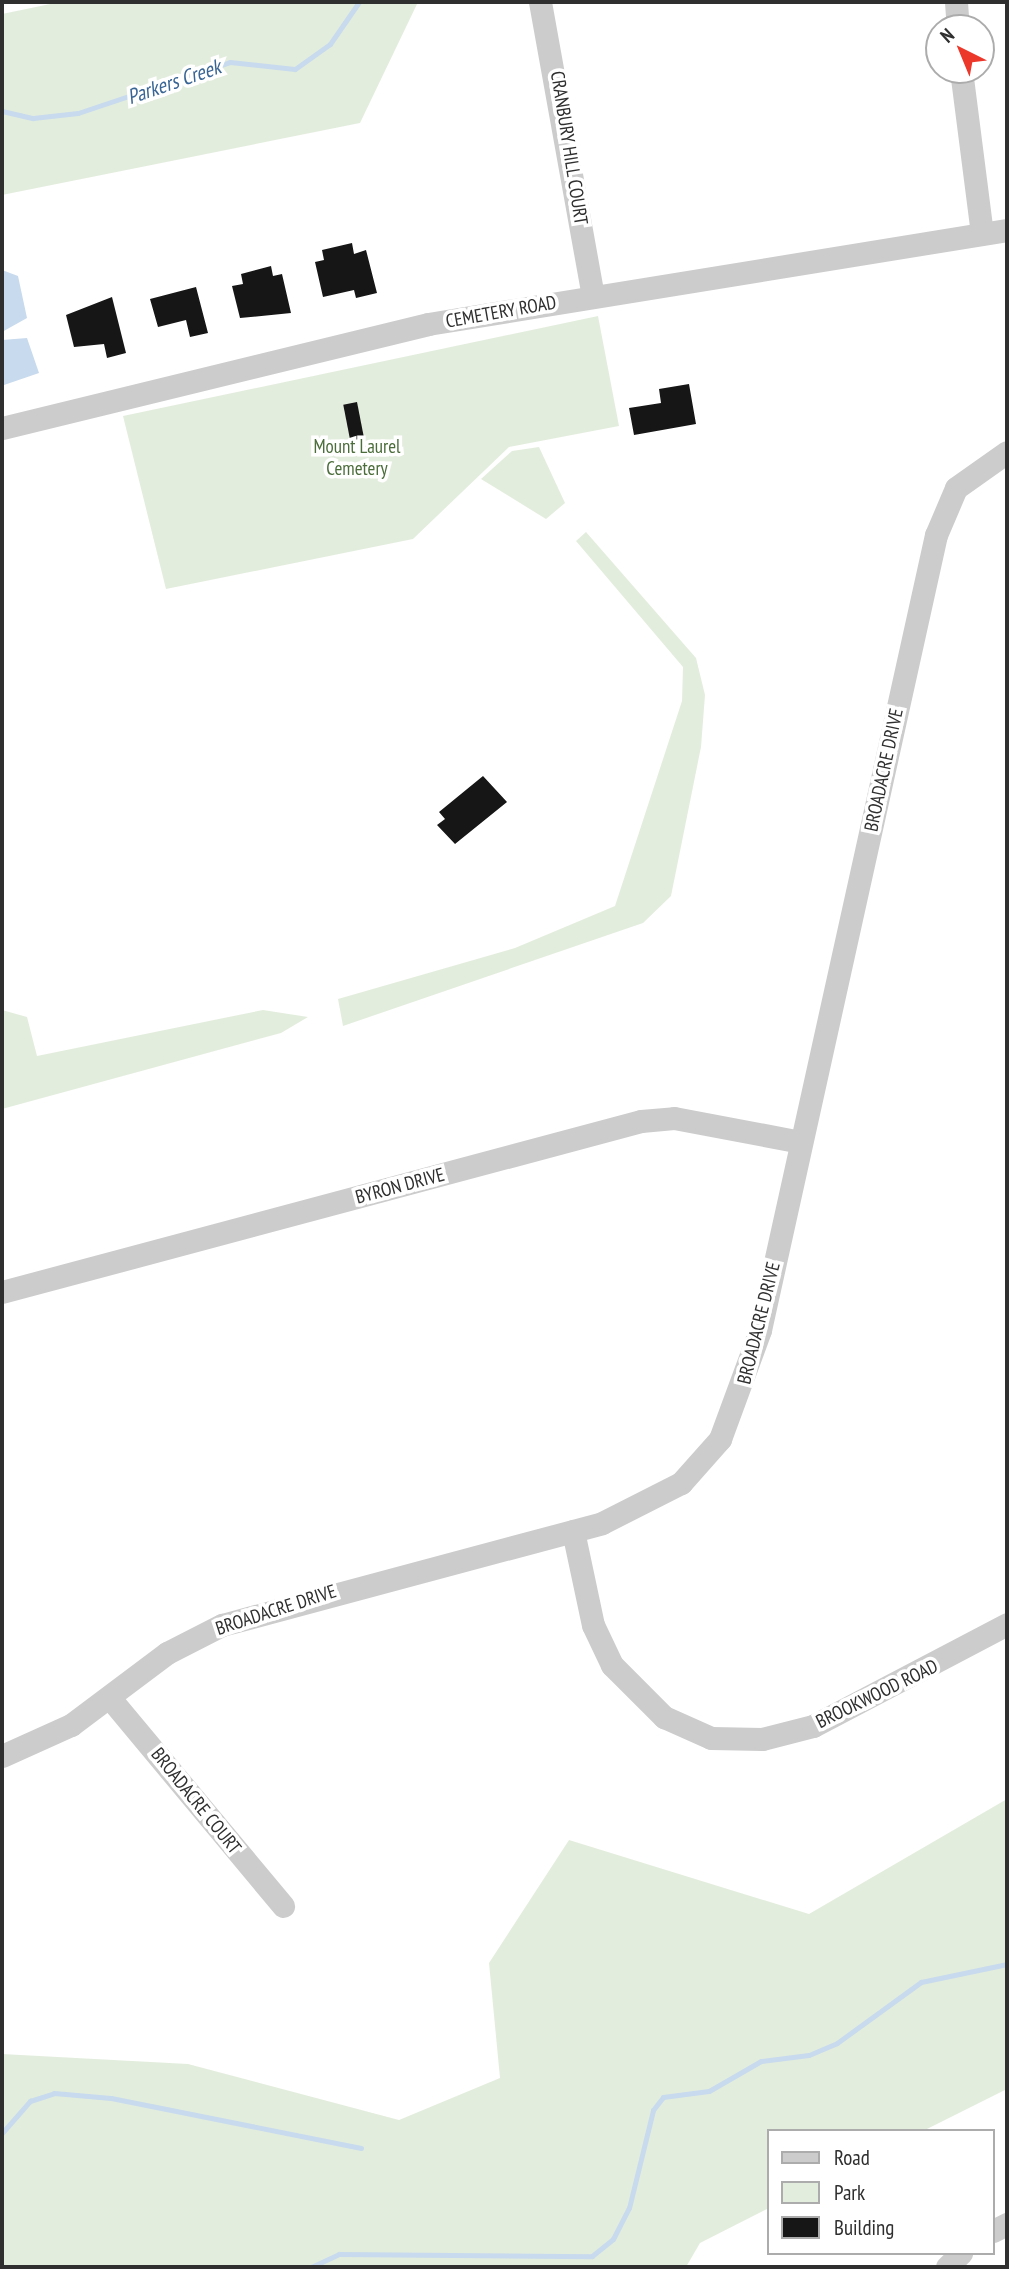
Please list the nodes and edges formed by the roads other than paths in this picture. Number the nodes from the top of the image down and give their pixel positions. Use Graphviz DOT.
graph roads {
  1 [pos="540,2"];
  2 [pos="963,84"];
  3 [pos="1007,230"];
  4 [pos="982,234"];
  5 [pos="593,296"];
  6 [pos="2,428"];
  7 [pos="1007,452"];
  8 [pos="802,1142"];
  9 [pos="2,1292"];
  10 [pos="573,1531"];
  11 [pos="1007,1624"];
  12 [pos="108,1697"];
  13 [pos="2,1756"];
  14 [pos="283,1906"];
  1 -- 5 [label="street, CRANBURY HILL COURT"];
  2 -- 4 [label="street"];
  3 -- 4 [label="street, CEMETERY ROAD"];
  4 -- 5 [label="street, CEMETERY ROAD"];
  5 -- 6 [label="street, CEMETERY ROAD"];
  7 -- 8 [label="street, BROADACRE DRIVE"];
  8 -- 9 [label="street, BYRON DRIVE"];
  8 -- 10 [label="street, BROADACRE DRIVE"];
  10 -- 11 [label="street, BROOKWOOD ROAD"];
  10 -- 12 [label="street, BROADACRE DRIVE"];
  12 -- 13 [label="street, BROADACRE DRIVE"];
  12 -- 14 [label="street, BROADACRE COURT"];
}
